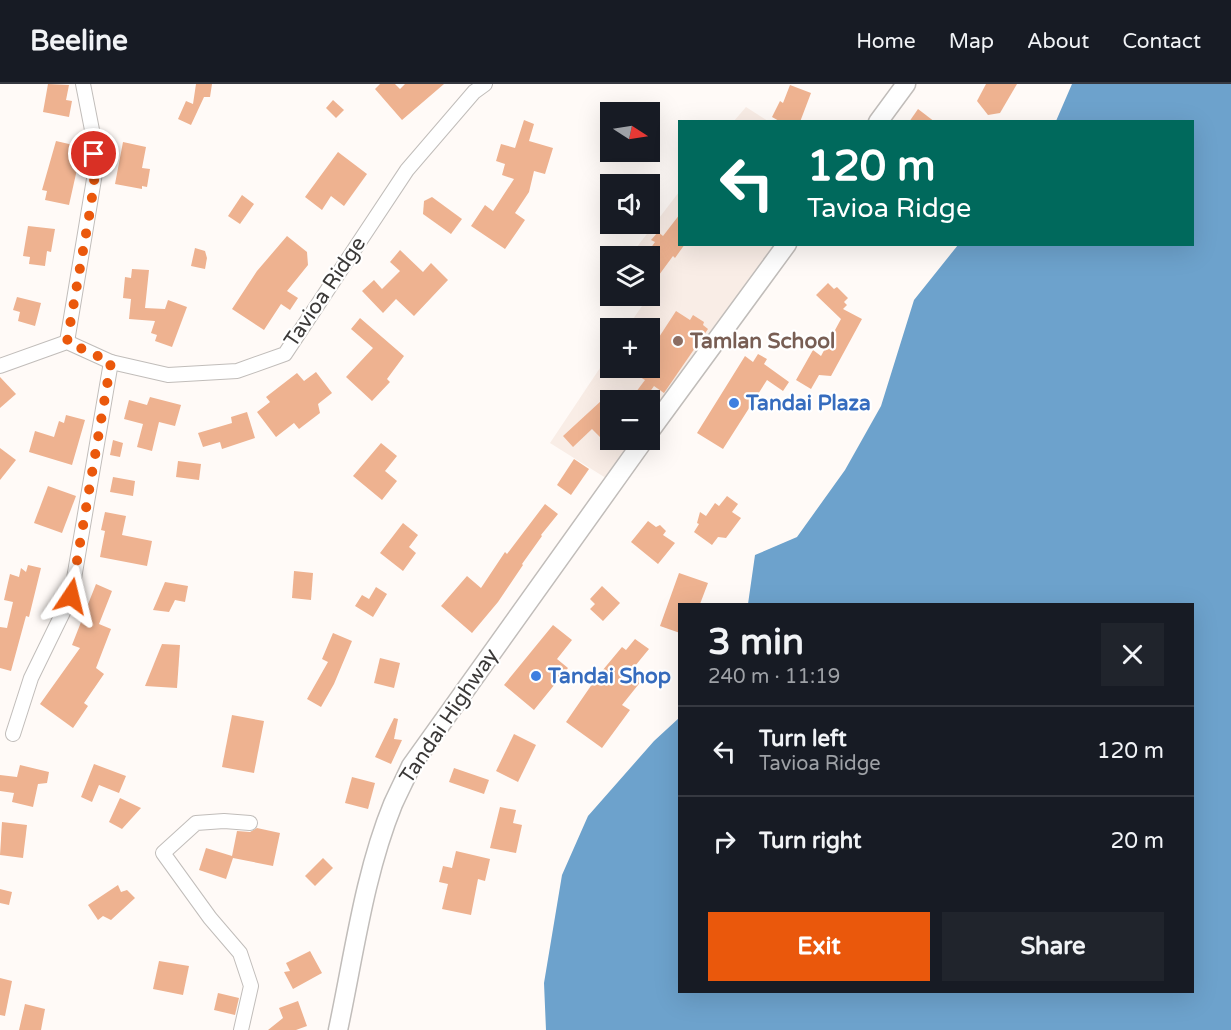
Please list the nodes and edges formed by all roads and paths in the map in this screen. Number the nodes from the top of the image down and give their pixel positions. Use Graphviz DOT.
graph roads {
  1 [pos="83,84"];
  2 [pos="485,84"];
  3 [pos="906,84"];
  4 [pos="879,120"];
  5 [pos="786,246"];
  6 [pos="67,342"];
  7 [pos="111,362"];
  8 [pos="0,366"];
  9 [pos="660,417"];
  10 [pos="637,450"];
  11 [pos="13,734"];
  12 [pos="250,823"];
  13 [pos="241,1030"];
  14 [pos="338,1030"];
  1 -- 6 [label="street"];
  2 -- 7 [label="street, Tavioa Ridge"];
  3 -- 4 [label="main road"];
  5 -- 9 [label="main road"];
  6 -- 7 [label="street, Tavioa Ridge"];
  6 -- 8 [label="street"];
  7 -- 11 [label="street"];
  10 -- 14 [label="main road, Tandai Highway"];
  12 -- 13 [label="street"];
}
